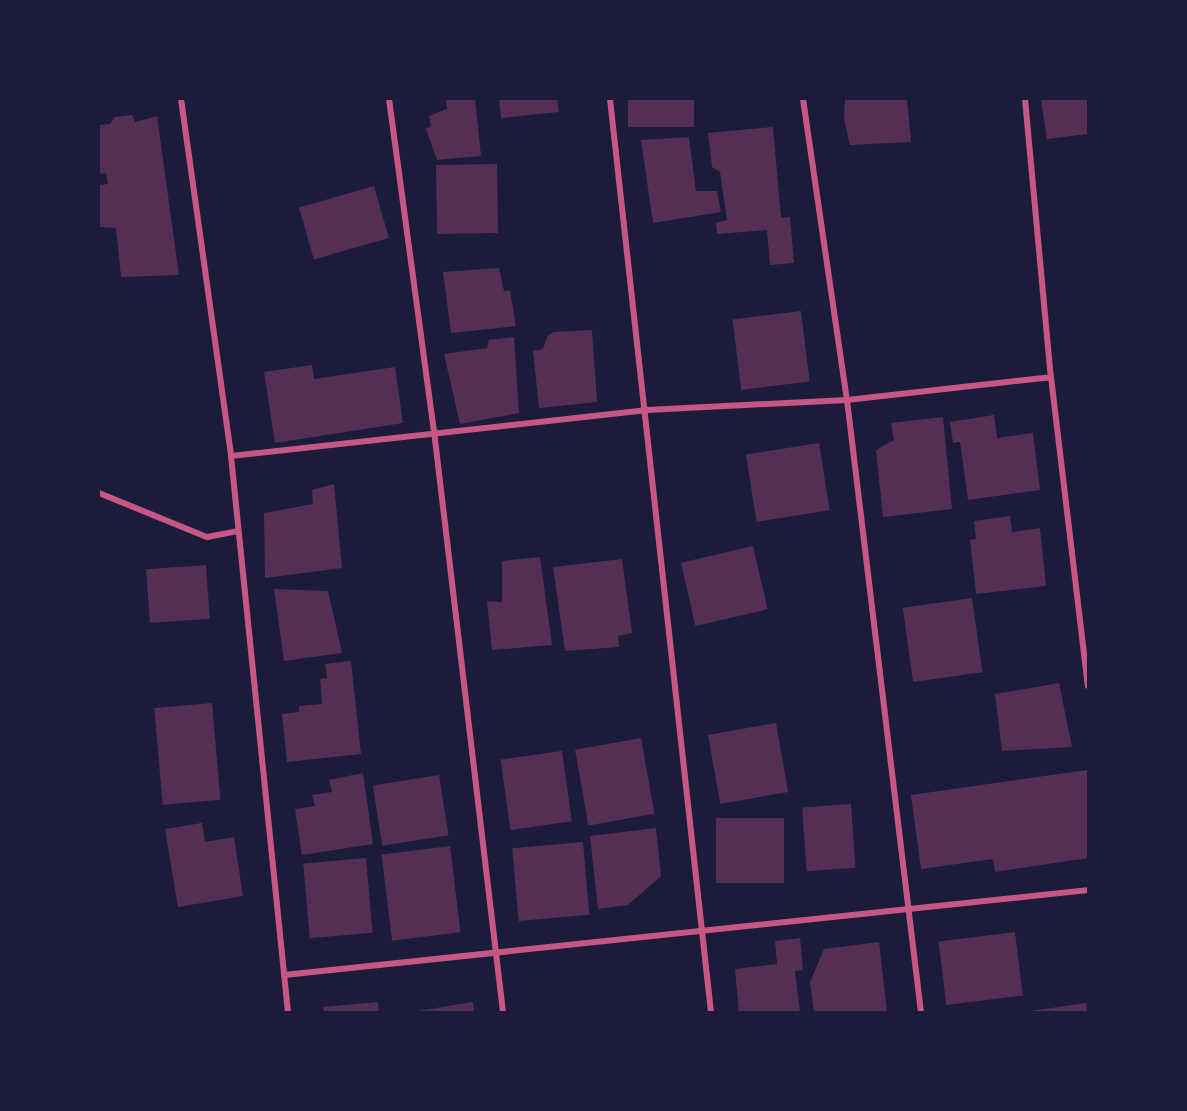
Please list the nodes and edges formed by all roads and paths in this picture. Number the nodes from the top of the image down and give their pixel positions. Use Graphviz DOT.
graph roads {
  1 [pos="181,99"];
  2 [pos="389,99"];
  3 [pos="610,99"];
  4 [pos="803,99"];
  5 [pos="1025,99"];
  6 [pos="1051,377"];
  7 [pos="847,400"];
  8 [pos="647,410"];
  9 [pos="434,431"];
  10 [pos="231,456"];
  11 [pos="99,493"];
  12 [pos="237,531"];
  13 [pos="1088,686"];
  14 [pos="1088,890"];
  15 [pos="909,910"];
  16 [pos="701,932"];
  17 [pos="496,953"];
  18 [pos="284,975"];
  19 [pos="288,1012"];
  20 [pos="503,1012"];
  21 [pos="711,1012"];
  22 [pos="921,1012"];
  1 -- 10 [label="street"];
  2 -- 9 [label="street"];
  3 -- 8 [label="street"];
  4 -- 7 [label="street"];
  5 -- 6 [label="street"];
  6 -- 7 [label="street"];
  6 -- 13 [label="street"];
  7 -- 8 [label="street"];
  7 -- 15 [label="street"];
  8 -- 9 [label="street"];
  8 -- 16 [label="street"];
  9 -- 10 [label="street"];
  9 -- 17 [label="street"];
  10 -- 12 [label="street"];
  11 -- 12 [label="street"];
  12 -- 18 [label="street"];
  14 -- 15 [label="street"];
  15 -- 16 [label="street"];
  15 -- 22 [label="street"];
  16 -- 17 [label="street"];
  16 -- 21 [label="street"];
  17 -- 18 [label="street"];
  17 -- 20 [label="street"];
  18 -- 19 [label="street"];
}
